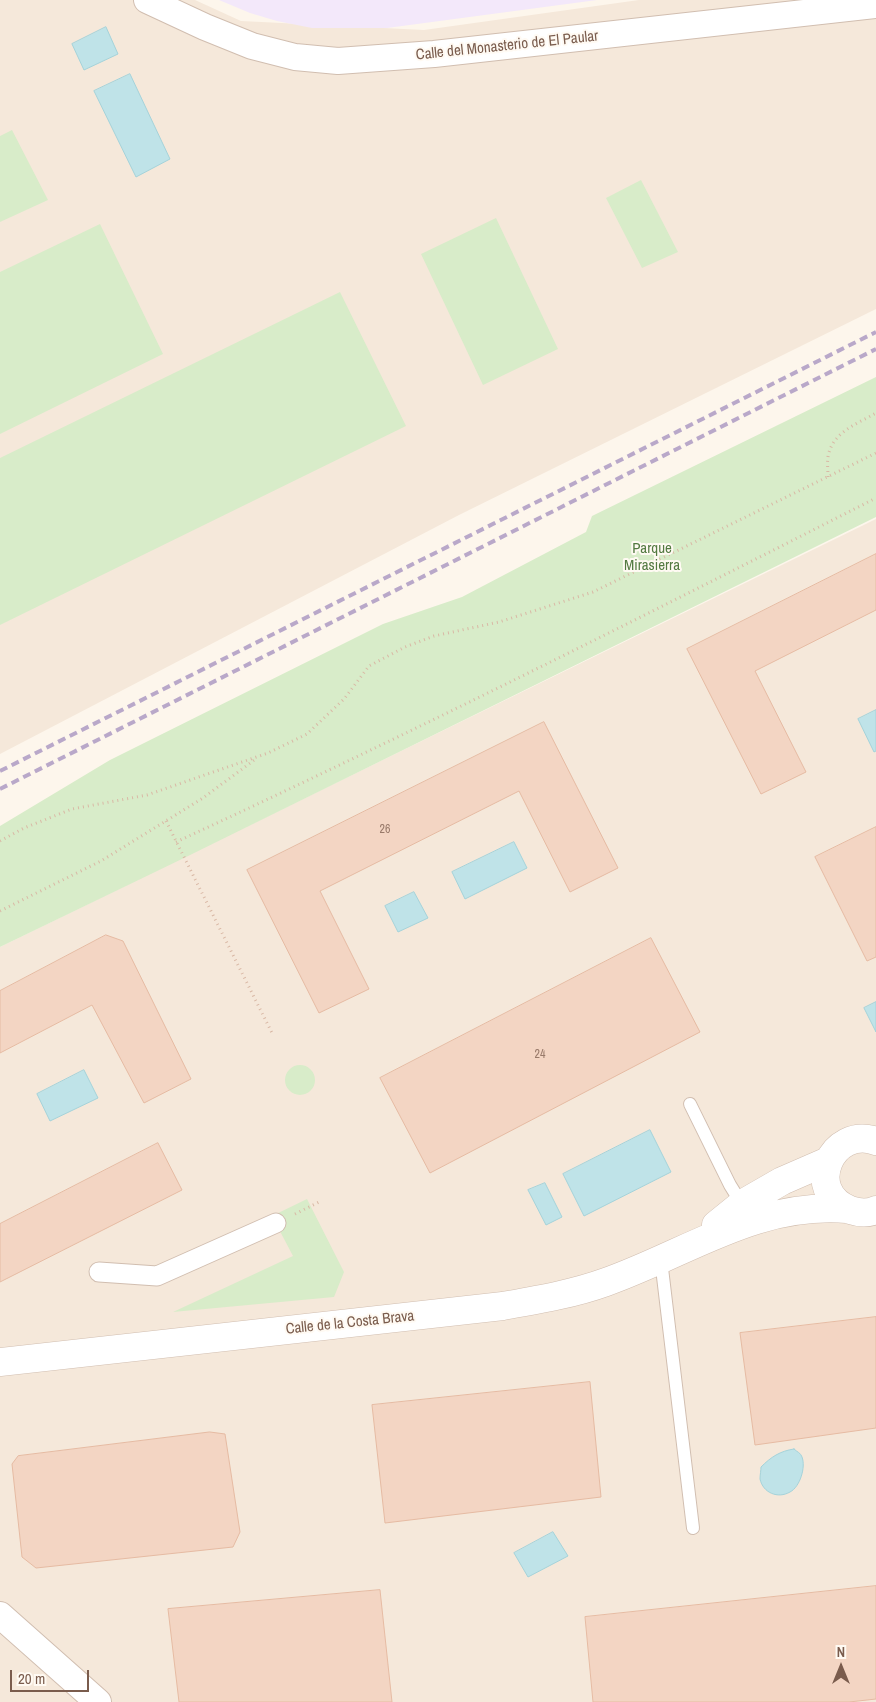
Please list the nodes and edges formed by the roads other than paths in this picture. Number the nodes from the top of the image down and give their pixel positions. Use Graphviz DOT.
graph roads {
  1 [pos="147,0"];
  2 [pos="876,5"];
  3 [pos="690,1104"];
  4 [pos="872,1137"];
  5 [pos="828,1161"];
  6 [pos="747,1212"];
  7 [pos="865,1212"];
  8 [pos="276,1223"];
  9 [pos="661,1260"];
  10 [pos="100,1272"];
  11 [pos="0,1362"];
  12 [pos="693,1528"];
  13 [pos="0,1615"];
  14 [pos="98,1702"];
  1 -- 2 [label="street, Calle del Monasterio de El Paular"];
  3 -- 6 [label="lane"];
  4 -- 5 [label="street"];
  5 -- 6 [label="street, Calle de la Costa Brava"];
  5 -- 7 [label="street"];
  6 -- 7 [label="street, Calle de la Costa Brava"];
  6 -- 9 [label="street, Calle de la Costa Brava"];
  8 -- 10 [label="street"];
  9 -- 11 [label="street, Calle de la Costa Brava"];
  9 -- 12 [label="lane"];
  13 -- 14 [label="street"];
}
